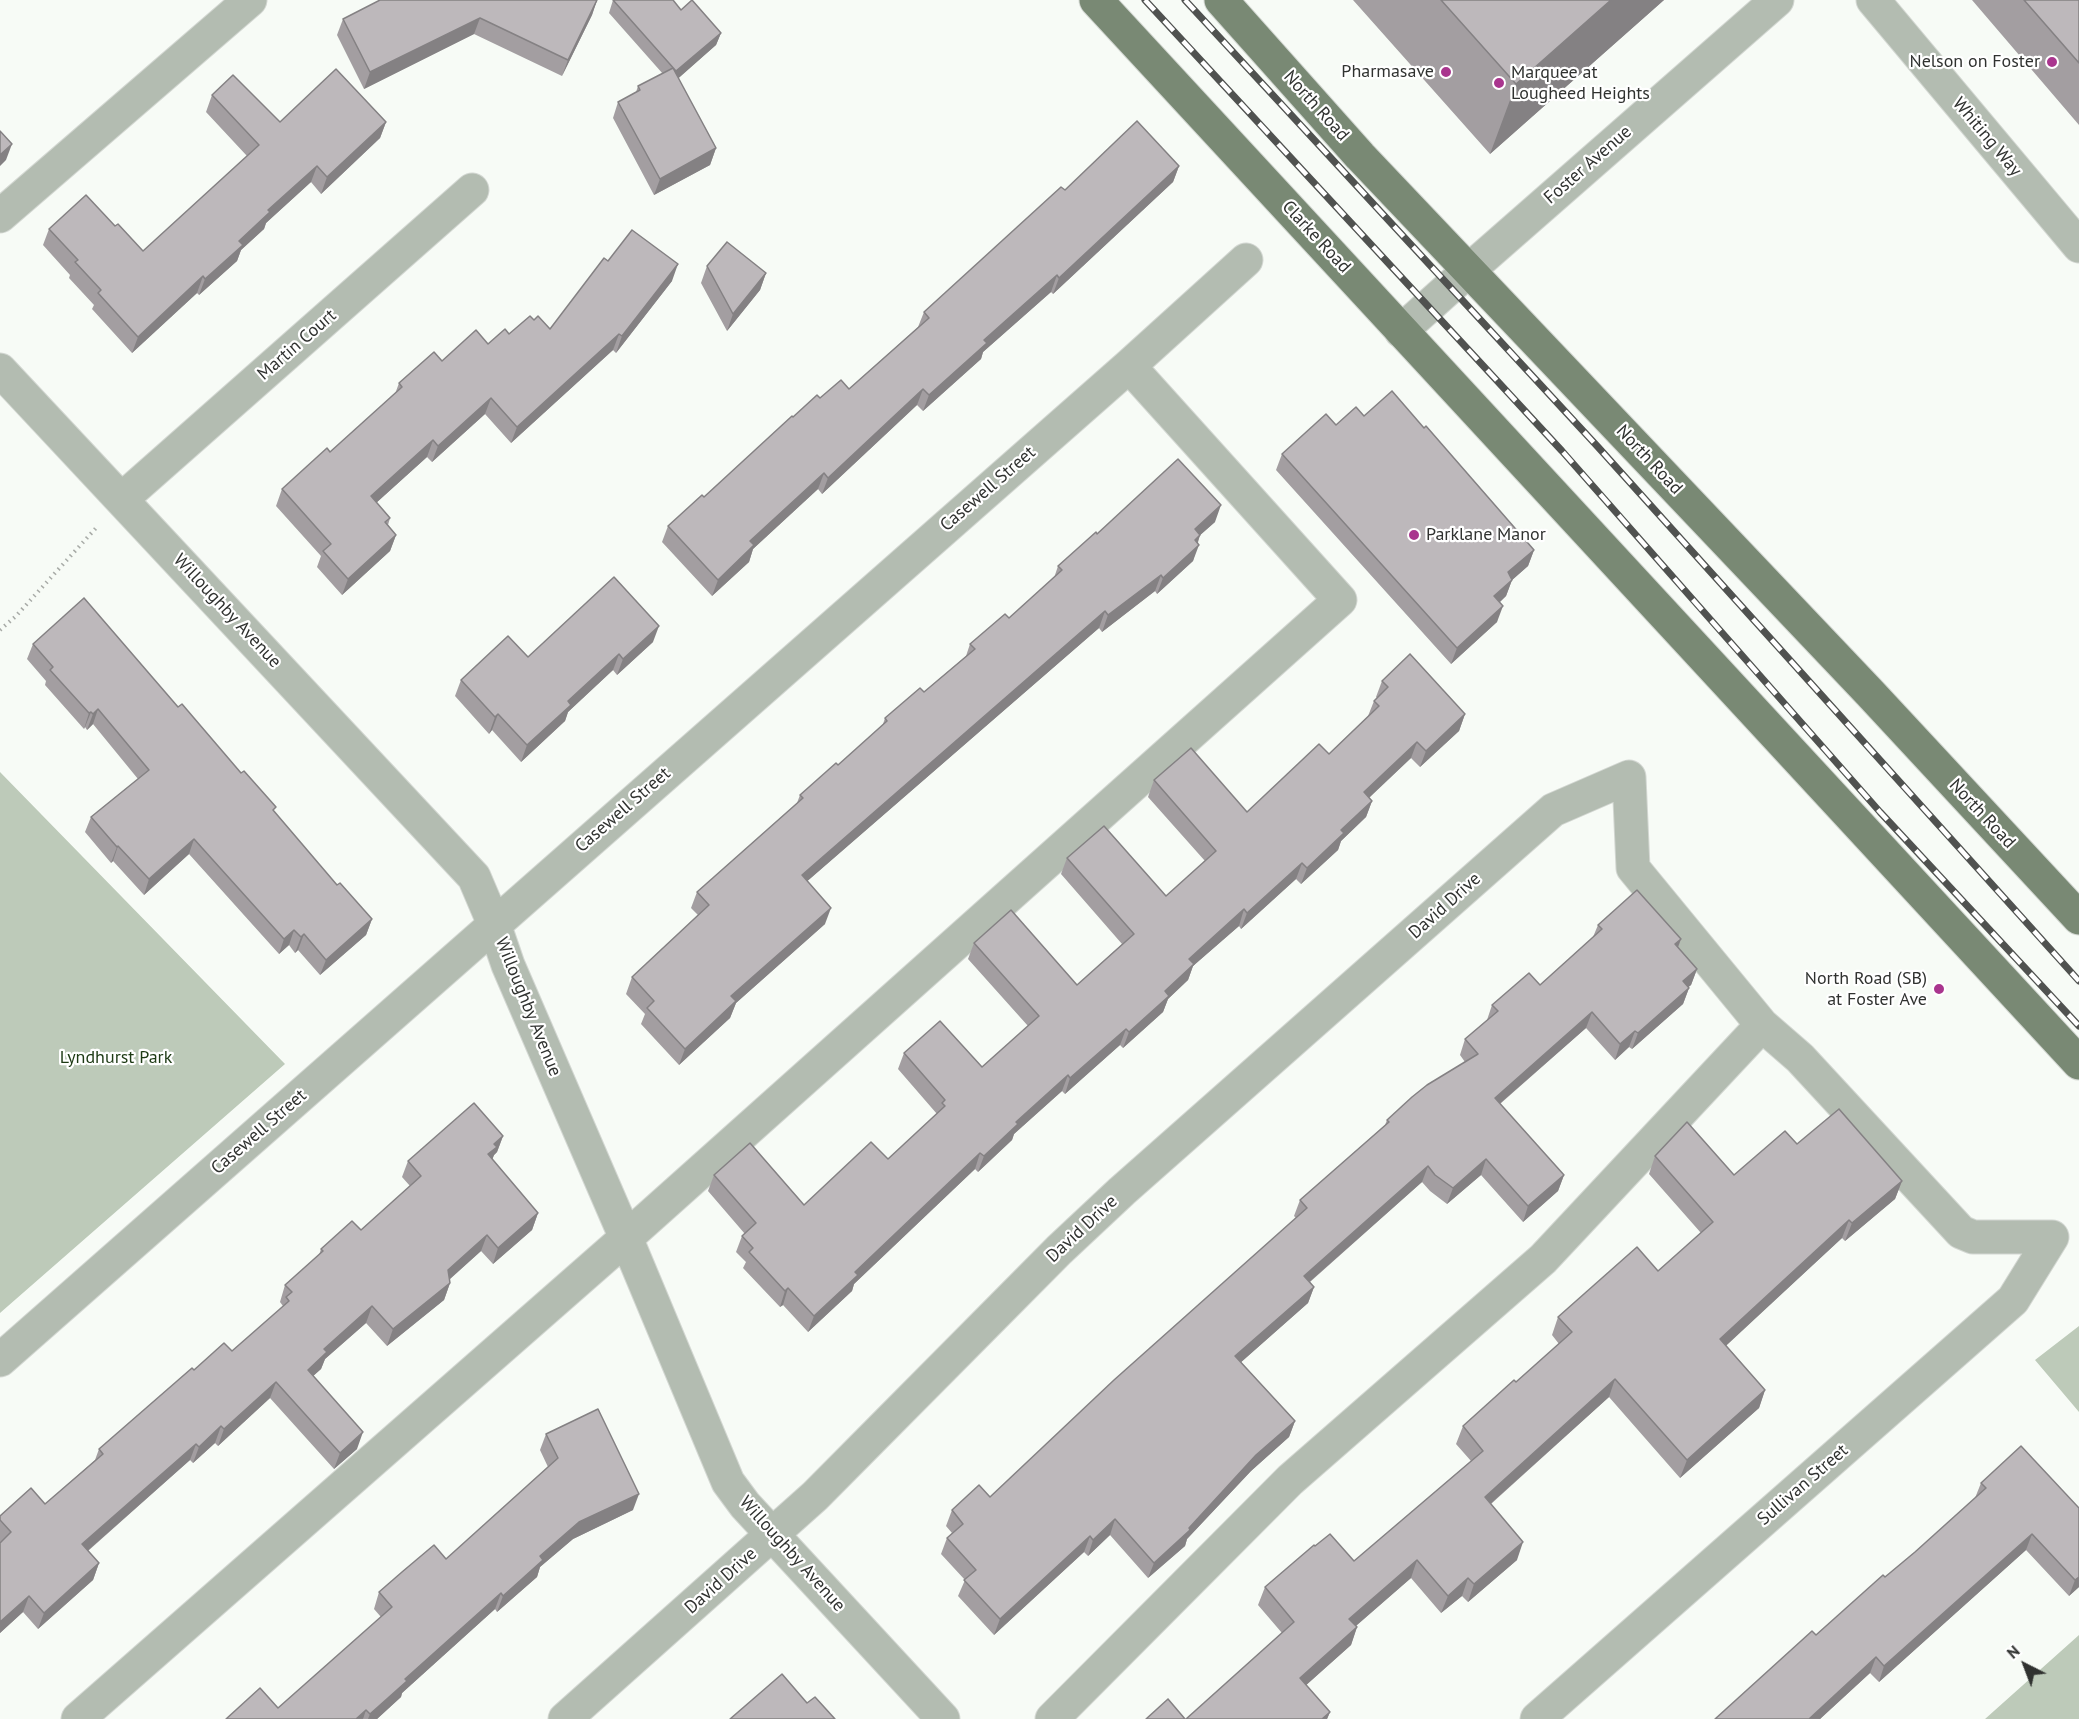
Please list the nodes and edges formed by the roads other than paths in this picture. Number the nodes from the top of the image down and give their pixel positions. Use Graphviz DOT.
graph roads {
  1 [pos="250,0"];
  2 [pos="1095,0"];
  3 [pos="1221,0"];
  4 [pos="1777,0"];
  5 [pos="1873,0"];
  6 [pos="472,190"];
  7 [pos="0,216"];
  8 [pos="2079,246"];
  9 [pos="1246,260"];
  10 [pos="1468,270"];
  11 [pos="1401,331"];
  12 [pos="1129,366"];
  13 [pos="0,370"];
  14 [pos="122,499"];
  15 [pos="2079,918"];
  16 [pos="494,924"];
  17 [pos="1762,1024"];
  18 [pos="2079,1064"];
  19 [pos="626,1238"];
  20 [pos="0,1360"];
  21 [pos="773,1534"];
  22 [pos="78,1719"];
  23 [pos="565,1719"];
  24 [pos="943,1719"];
  25 [pos="1052,1719"];
  26 [pos="1537,1719"];
  1 -- 7 [label="street"];
  2 -- 11 [label="main road, Clarke Road"];
  3 -- 10 [label="main road, North Road"];
  4 -- 10 [label="street, Foster Avenue"];
  5 -- 8 [label="street, Whiting Way"];
  6 -- 14 [label="street, Martin Court"];
  9 -- 12 [label="street, Casewell Street"];
  10 -- 11 [label="street, Foster Avenue"];
  10 -- 15 [label="main road, North Road"];
  11 -- 18 [label="main road, Clarke Road"];
  12 -- 16 [label="street, Casewell Street"];
  12 -- 19 [label="street"];
  13 -- 14 [label="street, Willoughby Avenue"];
  14 -- 16 [label="street, Willoughby Avenue"];
  16 -- 19 [label="street, Willoughby Avenue"];
  16 -- 20 [label="street, Casewell Street"];
  17 -- 21 [label="street, David Drive"];
  17 -- 25 [label="street"];
  17 -- 26 [label="street, Sullivan Street"];
  19 -- 21 [label="street, Willoughby Avenue"];
  19 -- 22 [label="street"];
  21 -- 23 [label="street, David Drive"];
  21 -- 24 [label="street, Willoughby Avenue"];
}
